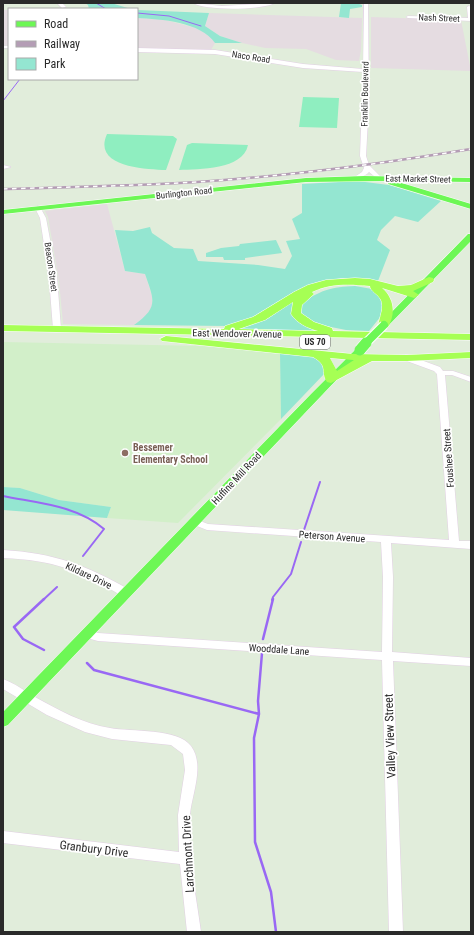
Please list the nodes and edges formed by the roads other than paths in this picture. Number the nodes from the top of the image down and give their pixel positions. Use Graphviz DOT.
graph roads {
  1 [pos="59,3"];
  2 [pos="195,3"];
  3 [pos="273,3"];
  4 [pos="366,3"];
  5 [pos="64,7"];
  6 [pos="469,7"];
  7 [pos="408,17"];
  8 [pos="471,20"];
  9 [pos="138,50"];
  10 [pos="365,71"];
  11 [pos="368,168"];
  12 [pos="360,178"];
  13 [pos="379,178"];
  14 [pos="471,180"];
  15 [pos="471,207"];
  16 [pos="38,208"];
  17 [pos="3,212"];
  18 [pos="471,236"];
  19 [pos="429,280"];
  20 [pos="374,287"];
  21 [pos="396,288"];
  22 [pos="412,296"];
  23 [pos="384,325"];
  24 [pos="3,328"];
  25 [pos="57,329"];
  26 [pos="210,332"];
  27 [pos="3,336"];
  28 [pos="360,336"];
  29 [pos="471,337"];
  30 [pos="158,338"];
  31 [pos="471,345"];
  32 [pos="315,353"];
  33 [pos="357,353"];
  34 [pos="471,354"];
  35 [pos="374,358"];
  36 [pos="407,358"];
  37 [pos="441,373"];
  38 [pos="331,379"];
  39 [pos="471,380"];
  40 [pos="195,522"];
  41 [pos="386,540"];
  42 [pos="454,543"];
  43 [pos="471,544"];
  44 [pos="3,554"];
  45 [pos="126,593"];
  46 [pos="87,634"];
  47 [pos="387,656"];
  48 [pos="471,662"];
  49 [pos="3,684"];
  50 [pos="26,697"];
  51 [pos="3,721"];
  52 [pos="3,837"];
  53 [pos="185,859"];
  54 [pos="194,932"];
  55 [pos="396,932"];
  1 -- 5 [label="street"];
  2 -- 3 [label="street"];
  4 -- 10 [label="street, Franklin Boulevard"];
  6 -- 8 [label="street"];
  7 -- 8 [label="street, Nash Street"];
  9 -- 10 [label="street, Naco Road"];
  10 -- 11 [label="street, Franklin Boulevard"];
  11 -- 12 [label="street"];
  11 -- 13 [label="street"];
  12 -- 13 [label="main road, East Market Street"];
  12 -- 16 [label="main road, Burlington Road"];
  13 -- 14 [label="main road, East Market Street"];
  13 -- 15 [label="main road"];
  16 -- 17 [label="main road, Burlington Road"];
  16 -- 25 [label="street, Beacon Street"];
  18 -- 19 [label="main road, Huffine Mill Road"];
  19 -- 21 [label="highway"];
  19 -- 22 [label="main road, Huffine Mill Road"];
  20 -- 22 [label="highway"];
  20 -- 23 [label="highway"];
  20 -- 28 [label="highway"];
  21 -- 22 [label="highway"];
  21 -- 26 [label="highway"];
  22 -- 23 [label="main road, Huffine Mill Road"];
  23 -- 33 [label="main road, Huffine Mill Road, bridge"];
  24 -- 25 [label="highway, East Wendover Avenue / US 70"];
  25 -- 26 [label="highway, East Wendover Avenue / US 70"];
  26 -- 28 [label="highway, East Wendover Avenue / US 70"];
  27 -- 30 [label="highway, East Wendover Avenue / US 70"];
  28 -- 29 [label="highway, East Wendover Avenue / US 70"];
  30 -- 31 [label="highway, East Wendover Avenue / US 70"];
  30 -- 32 [label="highway"];
  32 -- 33 [label="highway"];
  32 -- 38 [label="highway"];
  33 -- 35 [label="highway"];
  33 -- 38 [label="main road, Huffine Mill Road"];
  34 -- 36 [label="highway"];
  35 -- 36 [label="highway"];
  35 -- 38 [label="highway"];
  36 -- 37 [label="street"];
  37 -- 39 [label="street"];
  37 -- 42 [label="street, Foushee Street"];
  38 -- 40 [label="main road, Huffine Mill Road"];
  40 -- 41 [label="street, Peterson Avenue"];
  40 -- 45 [label="main road, Huffine Mill Road"];
  41 -- 42 [label="street, Peterson Avenue"];
  41 -- 47 [label="street, Valley View Street"];
  42 -- 43 [label="street, Peterson Avenue"];
  44 -- 45 [label="street, Kildare Drive"];
  45 -- 46 [label="main road, Huffine Mill Road"];
  46 -- 47 [label="street, Wooddale Lane"];
  46 -- 50 [label="main road, Huffine Mill Road"];
  47 -- 48 [label="street, Wooddale Lane"];
  47 -- 55 [label="street, Valley View Street"];
  49 -- 50 [label="street"];
  50 -- 51 [label="main road, Huffine Mill Road"];
  50 -- 53 [label="street, Larchmont Drive"];
  52 -- 53 [label="street, Granbury Drive"];
  53 -- 54 [label="street, Larchmont Drive"];
}
